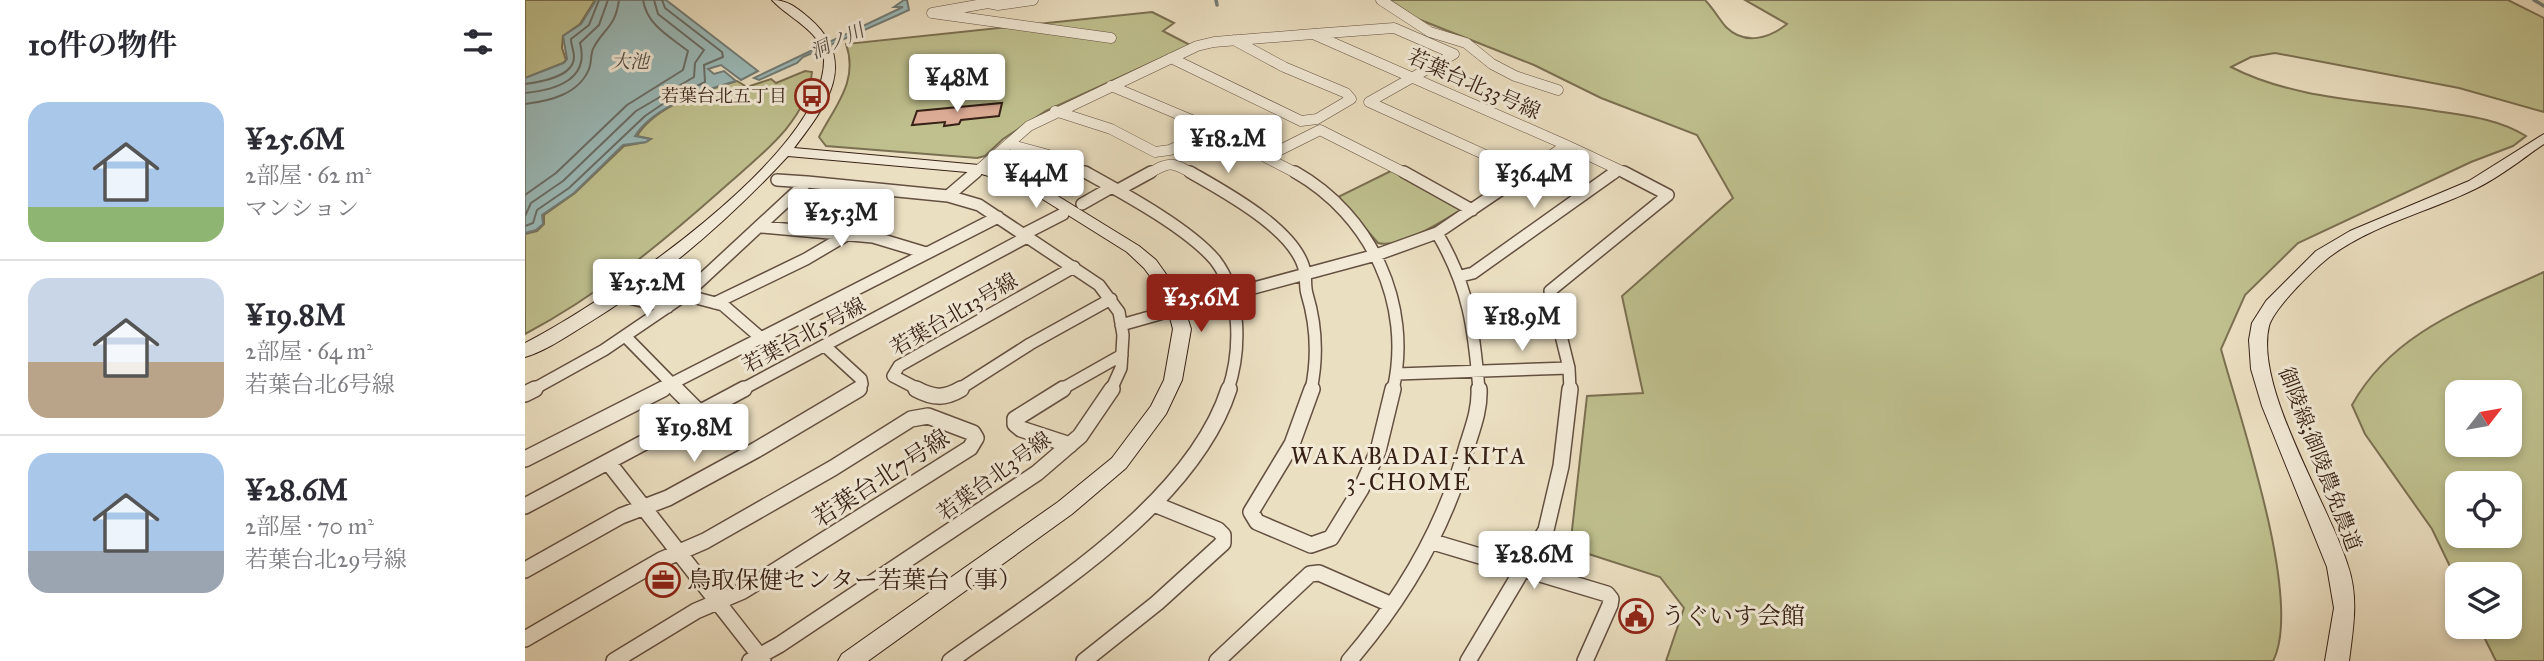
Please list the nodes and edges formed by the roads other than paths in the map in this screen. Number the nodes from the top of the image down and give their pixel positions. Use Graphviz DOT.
graph roads {
  1 [pos="778,0"];
  2 [pos="1033,0"];
  3 [pos="1381,0"];
  4 [pos="987,1"];
  5 [pos="1313,34"];
  6 [pos="1111,38"];
  7 [pos="1234,40"];
  8 [pos="1171,58"];
  9 [pos="1412,78"];
  10 [pos="1111,86"];
  11 [pos="1558,90"];
  12 [pos="1055,111"];
  13 [pos="1213,129"];
  14 [pos="2544,138"];
  15 [pos="1008,144"];
  16 [pos="1566,145"];
  17 [pos="786,152"];
  18 [pos="1266,157"];
  19 [pos="979,169"];
  20 [pos="1618,170"];
  21 [pos="1525,173"];
  22 [pos="777,180"];
  23 [pos="807,182"];
  24 [pos="1115,189"];
  25 [pos="948,196"];
  26 [pos="1082,204"];
  27 [pos="1472,210"];
  28 [pos="1063,214"];
  29 [pos="998,217"];
  30 [pos="761,228"];
  31 [pos="850,233"];
  32 [pos="1437,233"];
  33 [pos="1025,236"];
  34 [pos="926,253"];
  35 [pos="1376,255"];
  36 [pos="1075,267"];
  37 [pos="1304,273"];
  38 [pos="1461,276"];
  39 [pos="1232,294"];
  40 [pos="685,295"];
  41 [pos="633,299"];
  42 [pos="1111,299"];
  43 [pos="715,303"];
  44 [pos="668,307"];
  45 [pos="1168,311"];
  46 [pos="1121,325"];
  47 [pos="625,336"];
  48 [pos="761,338"];
  49 [pos="825,346"];
  50 [pos="525,351"];
  51 [pos="1122,355"];
  52 [pos="1569,368"];
  53 [pos="1478,373"];
  54 [pos="1397,374"];
  55 [pos="673,383"];
  56 [pos="525,394"];
  57 [pos="699,413"];
  58 [pos="1070,444"];
  59 [pos="525,459"];
  60 [pos="608,462"];
  61 [pos="1154,504"];
  62 [pos="525,506"];
  63 [pos="645,508"];
  64 [pos="1433,542"];
  65 [pos="680,554"];
  66 [pos="1524,569"];
  67 [pos="525,570"];
  68 [pos="717,604"];
  69 [pos="1392,605"];
  70 [pos="525,639"];
  71 [pos="758,659"];
  72 [pos="614,661"];
  73 [pos="850,661"];
  74 [pos="950,661"];
  75 [pos="1084,661"];
  76 [pos="1217,661"];
  77 [pos="1349,661"];
  78 [pos="1468,661"];
  79 [pos="1585,661"];
  80 [pos="2337,661"];
  1 -- 17 [label="street"];
  2 -- 4 [label="street"];
  3 -- 11 [label="street"];
  4 -- 6 [label="street"];
  5 -- 7 [label="street, 若葉台北33号線"];
  5 -- 9 [label="street, 若葉台北33号線"];
  5 -- 9 [label="street"];
  7 -- 8 [label="street, 若葉台北33号線"];
  7 -- 8 [label="street"];
  8 -- 10 [label="street, 若葉台北33号線"];
  9 -- 16 [label="street, 若葉台北33号線"];
  9 -- 21 [label="street"];
  10 -- 12 [label="street, 若葉台北33号線"];
  10 -- 13 [label="street"];
  12 -- 13 [label="street"];
  12 -- 15 [label="street, 若葉台北33号線"];
  13 -- 18 [label="street"];
  14 -- 80 [label="street, 御陵線;御陵農免農道"];
  15 -- 19 [label="street, 若葉台北33号線"];
  15 -- 24 [label="street"];
  16 -- 20 [label="street, 若葉台北33号線"];
  16 -- 21 [label="street"];
  17 -- 19 [label="street"];
  17 -- 50 [label="street"];
  18 -- 27 [label="street"];
  18 -- 35 [label="street"];
  19 -- 25 [label="street"];
  19 -- 45 [label="street"];
  20 -- 38 [label="street"];
  20 -- 52 [label="street, 若葉台北33号線"];
  21 -- 27 [label="street"];
  22 -- 23 [label="street, 若葉台北3号線"];
  23 -- 25 [label="street, 若葉台北3号線"];
  23 -- 30 [label="street"];
  24 -- 26 [label="street"];
  24 -- 37 [label="street"];
  24 -- 39 [label="street"];
  25 -- 29 [label="street, 若葉台北3号線"];
  27 -- 32 [label="street"];
  28 -- 33 [label="street, 若葉台北5号線"];
  29 -- 33 [label="street, 若葉台北3号線"];
  29 -- 34 [label="street"];
  30 -- 31 [label="street"];
  30 -- 40 [label="street"];
  31 -- 34 [label="street"];
  31 -- 43 [label="street"];
  32 -- 35 [label="street"];
  32 -- 38 [label="street"];
  33 -- 36 [label="street, 若葉台北3号線"];
  33 -- 49 [label="street, 若葉台北5号線"];
  34 -- 48 [label="street"];
  35 -- 37 [label="street"];
  35 -- 54 [label="street"];
  36 -- 42 [label="street, 若葉台北3号線"];
  36 -- 42 [label="street, 若葉台北13号線"];
  37 -- 39 [label="street"];
  37 -- 54 [label="street"];
  38 -- 53 [label="street"];
  39 -- 45 [label="street"];
  39 -- 61 [label="street"];
  40 -- 43 [label="street"];
  40 -- 44 [label="street"];
  41 -- 44 [label="street"];
  42 -- 46 [label="street, 若葉台北3号線"];
  43 -- 48 [label="street"];
  44 -- 47 [label="street"];
  45 -- 46 [label="street"];
  45 -- 73 [label="street"];
  46 -- 51 [label="street, 若葉台北3号線"];
  47 -- 55 [label="street"];
  47 -- 56 [label="street"];
  48 -- 55 [label="street"];
  49 -- 57 [label="street, 若葉台北5号線"];
  49 -- 63 [label="street"];
  51 -- 58 [label="street, 若葉台北3号線"];
  51 -- 58 [label="street"];
  52 -- 53 [label="street"];
  52 -- 66 [label="street"];
  53 -- 54 [label="street"];
  53 -- 64 [label="street"];
  55 -- 57 [label="street"];
  55 -- 59 [label="street"];
  57 -- 60 [label="street, 若葉台北5号線"];
  58 -- 71 [label="street, 若葉台北3号線"];
  60 -- 62 [label="street, 若葉台北5号線"];
  60 -- 63 [label="street"];
  61 -- 74 [label="street"];
  61 -- 75 [label="street"];
  63 -- 65 [label="street"];
  63 -- 67 [label="street"];
  64 -- 66 [label="street"];
  64 -- 69 [label="street"];
  65 -- 68 [label="street"];
  65 -- 68 [label="street, 若葉台北7号線"];
  65 -- 70 [label="street, 若葉台北7号線"];
  66 -- 78 [label="street"];
  66 -- 79 [label="street"];
  68 -- 71 [label="street"];
  68 -- 72 [label="street, 若葉台北7号線"];
  69 -- 76 [label="street"];
  69 -- 77 [label="street"];
}
